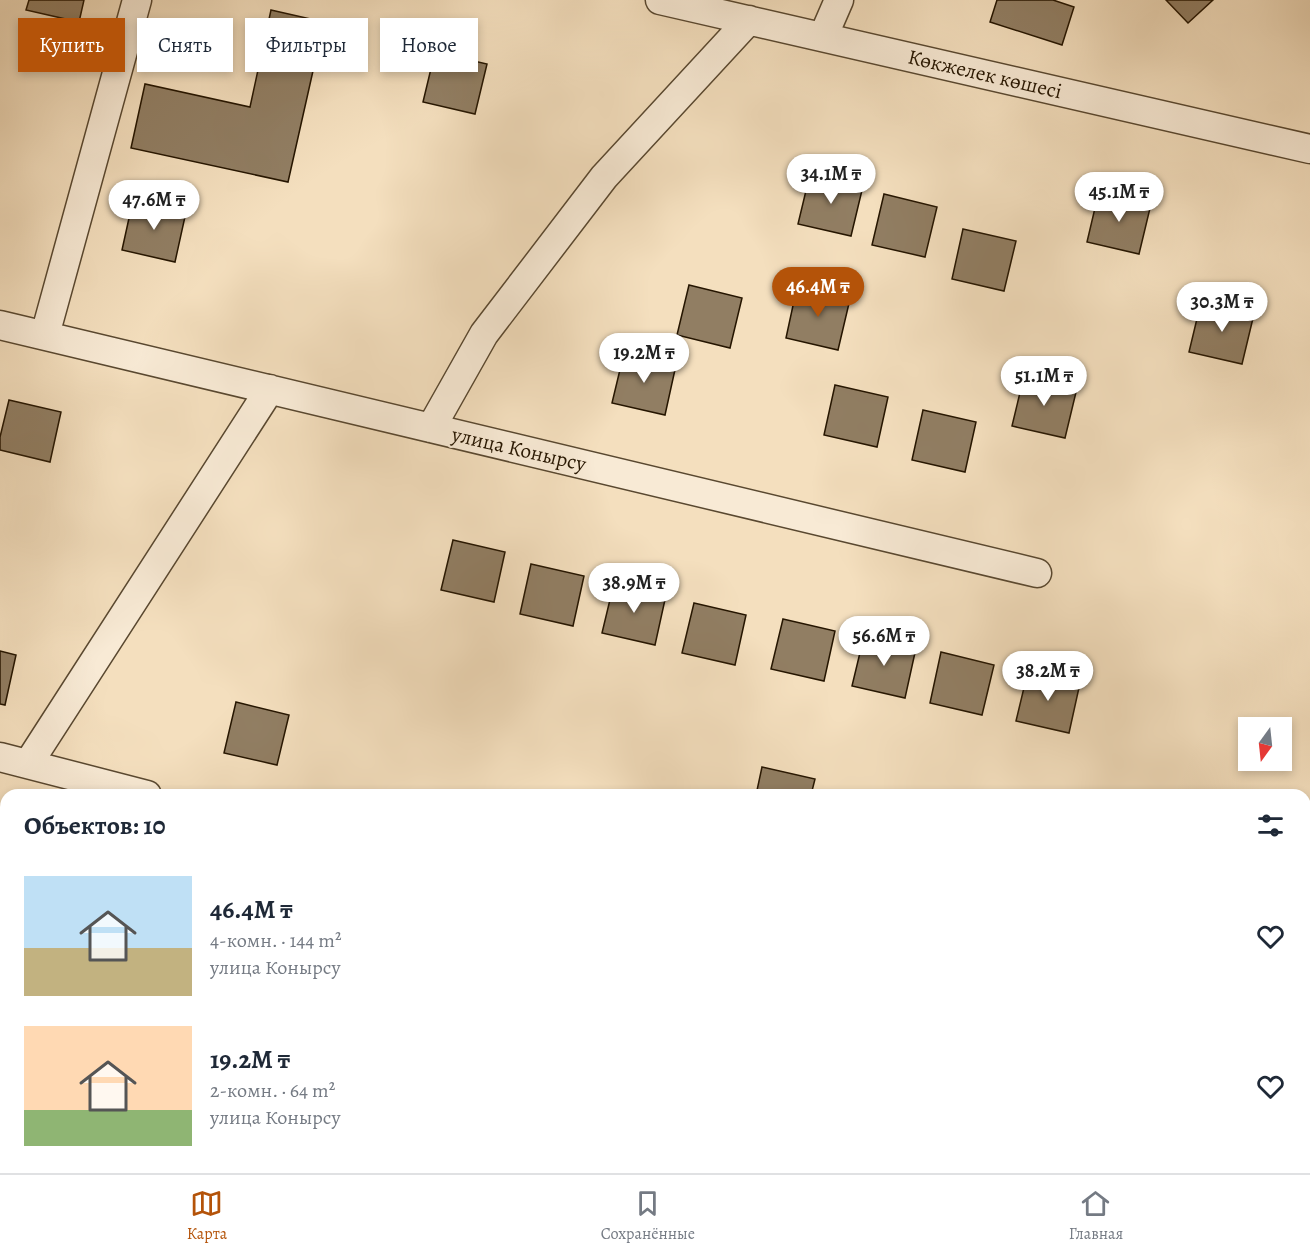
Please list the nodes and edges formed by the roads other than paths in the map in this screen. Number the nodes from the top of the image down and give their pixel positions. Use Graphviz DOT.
graph roads {
  1 [pos="137,0"];
  2 [pos="660,0"];
  3 [pos="839,0"];
  4 [pos="749,20"];
  5 [pos="823,37"];
  6 [pos="1310,149"];
  7 [pos="0,325"];
  8 [pos="45,335"];
  9 [pos="270,389"];
  10 [pos="431,428"];
  11 [pos="1037,573"];
  12 [pos="0,757"];
  13 [pos="28,764"];
  14 [pos="124,789"];
  1 -- 8 [label="street"];
  2 -- 4 [label="street, Көкжелек көшесі"];
  3 -- 5 [label="street"];
  4 -- 5 [label="street, Көкжелек көшесі"];
  4 -- 10 [label="street"];
  5 -- 6 [label="street, Көкжелек көшесі"];
  7 -- 8 [label="street, улица Конырсу"];
  8 -- 9 [label="street, улица Конырсу"];
  9 -- 10 [label="street, улица Конырсу"];
  9 -- 13 [label="street"];
  10 -- 11 [label="street, улица Конырсу"];
  12 -- 13 [label="street"];
  13 -- 14 [label="street"];
}
